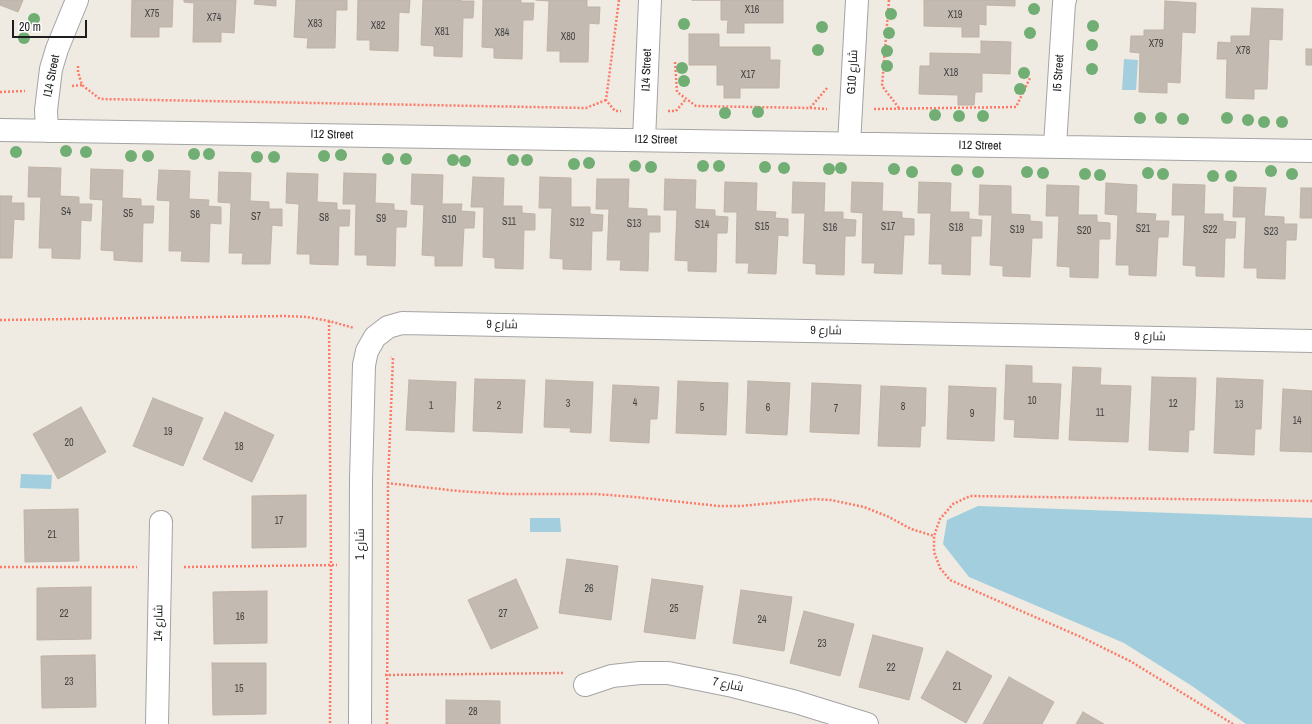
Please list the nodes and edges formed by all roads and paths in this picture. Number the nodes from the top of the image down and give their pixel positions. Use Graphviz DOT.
graph roads {
  1 [pos="77,0"];
  2 [pos="650,0"];
  3 [pos="858,0"];
  4 [pos="889,0"];
  5 [pos="1065,0"];
  6 [pos="675,62"];
  7 [pos="78,64"];
  8 [pos="1030,78"];
  9 [pos="827,82"];
  10 [pos="606,100"];
  11 [pos="810,108"];
  12 [pos="900,109"];
  13 [pos="851,110"];
  14 [pos="0,130"];
  15 [pos="47,131"];
  16 [pos="644,140"];
  17 [pos="849,144"];
  18 [pos="1055,146"];
  19 [pos="1312,151"];
  20 [pos="0,320"];
  21 [pos="328,321"];
  22 [pos="375,337"];
  23 [pos="1312,341"];
  24 [pos="364,365"];
  25 [pos="361,479"];
  26 [pos="388,483"];
  27 [pos="1312,501"];
  28 [pos="161,522"];
  29 [pos="934,536"];
  30 [pos="361,675"];
  31 [pos="387,675"];
  32 [pos="577,679"];
  33 [pos="157,724"];
  34 [pos="330,724"];
  35 [pos="360,724"];
  36 [pos="387,724"];
  37 [pos="867,724"];
  38 [pos="1233,724"];
  1 -- 15 [label="street, I14 Street"];
  2 -- 16 [label="street, I14 Street"];
  3 -- 13 [label="street, G10 شارع"];
  4 -- 12 [label="path"];
  5 -- 18 [label="street, I5 Street"];
  6 -- 11 [label="path"];
  7 -- 10 [label="path"];
  8 -- 12 [label="path"];
  9 -- 11 [label="path"];
  11 -- 13 [label="path"];
  12 -- 13 [label="path"];
  13 -- 17 [label="street, G10 شارع"];
  14 -- 15 [label="street, I12 Street"];
  15 -- 16 [label="street, I12 Street"];
  16 -- 17 [label="street, I12 Street"];
  17 -- 18 [label="street, I12 Street"];
  18 -- 19 [label="street, I12 Street"];
  20 -- 21 [label="path"];
  21 -- 22 [label="path"];
  21 -- 34 [label="path"];
  22 -- 23 [label="street, شارع 9"];
  22 -- 24 [label="street, شارع 9"];
  22 -- 26 [label="path"];
  24 -- 25 [label="street, شارع 1"];
  25 -- 26 [label="path"];
  25 -- 30 [label="street, شارع 1"];
  26 -- 29 [label="path"];
  26 -- 31 [label="path"];
  27 -- 29 [label="path"];
  28 -- 33 [label="street, شارع 14"];
  29 -- 38 [label="path"];
  30 -- 31 [label="path"];
  30 -- 35 [label="street, شارع 1"];
  31 -- 32 [label="path"];
  31 -- 36 [label="path"];
  32 -- 37 [label="street, شارع 7"];
}
